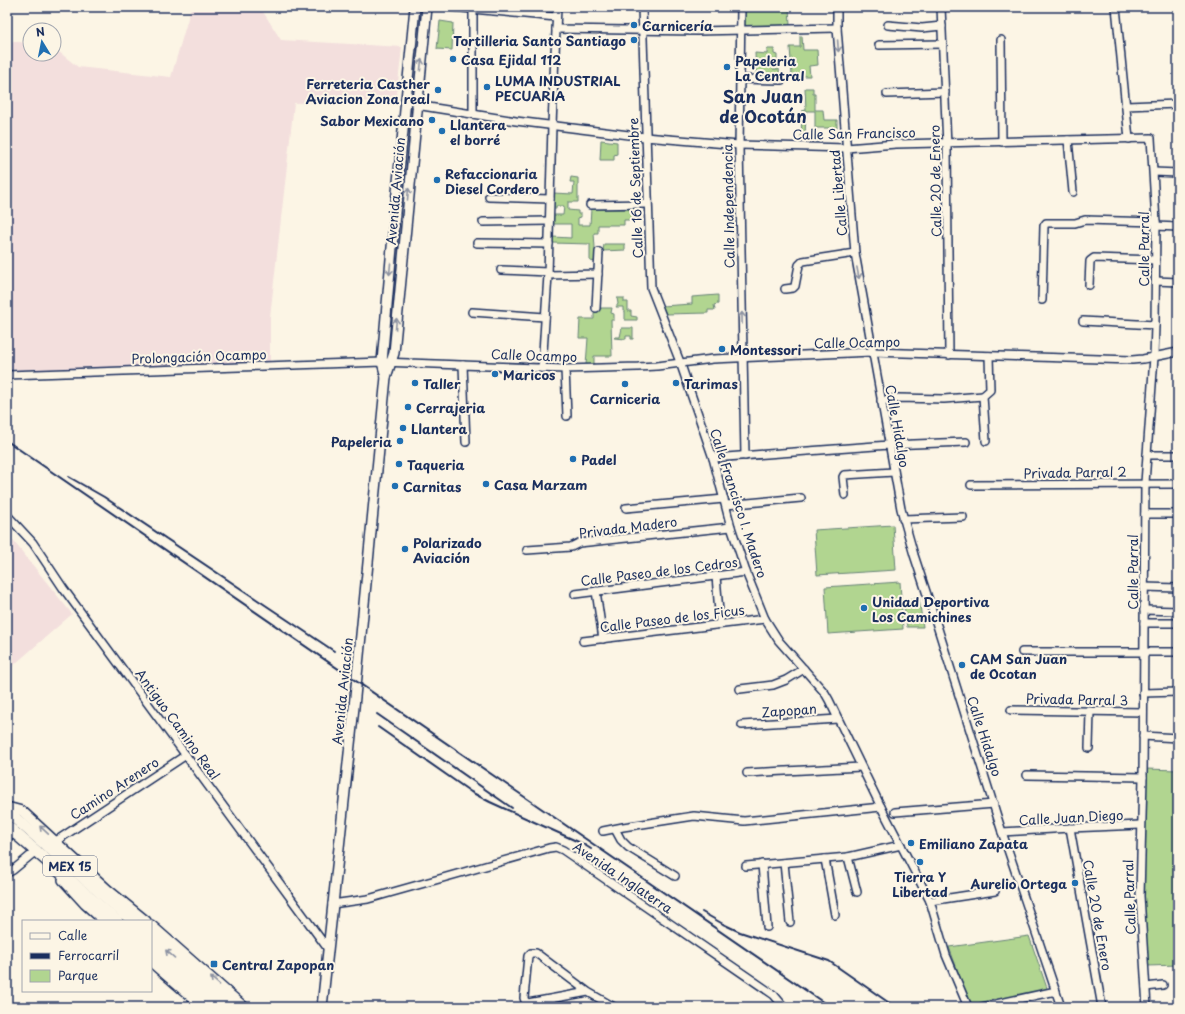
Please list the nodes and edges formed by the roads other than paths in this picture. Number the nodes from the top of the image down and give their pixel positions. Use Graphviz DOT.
graph roads {
  1 [pos="415,7"];
  2 [pos="427,7"];
  3 [pos="451,7"];
  4 [pos="556,7"];
  5 [pos="642,7"];
  6 [pos="741,7"];
  7 [pos="837,7"];
  8 [pos="941,7"];
  9 [pos="1116,7"];
  10 [pos="474,9"];
  11 [pos="499,9"];
  12 [pos="556,17"];
  13 [pos="888,25"];
  14 [pos="942,26"];
  15 [pos="837,28"];
  16 [pos="556,29"];
  17 [pos="740,30"];
  18 [pos="643,31"];
  19 [pos="1000,40"];
  20 [pos="943,44"];
  21 [pos="879,45"];
  22 [pos="740,79"];
  23 [pos="782,80"];
  24 [pos="945,92"];
  25 [pos="887,94"];
  26 [pos="1178,104"];
  27 [pos="416,105"];
  28 [pos="1126,106"];
  29 [pos="473,114"];
  30 [pos="552,125"];
  31 [pos="645,138"];
  32 [pos="1152,138"];
  33 [pos="1129,139"];
  34 [pos="1068,140"];
  35 [pos="1002,142"];
  36 [pos="947,143"];
  37 [pos="739,145"];
  38 [pos="846,148"];
  39 [pos="1154,172"];
  40 [pos="1178,173"];
  41 [pos="1073,192"];
  42 [pos="489,197"];
  43 [pos="550,199"];
  44 [pos="647,204"];
  45 [pos="590,205"];
  46 [pos="550,221"];
  47 [pos="483,222"];
  48 [pos="1156,224"];
  49 [pos="1178,227"];
  50 [pos="477,243"];
  51 [pos="549,244"];
  52 [pos="599,252"];
  53 [pos="855,253"];
  54 [pos="1156,260"];
  55 [pos="501,270"];
  56 [pos="548,274"];
  57 [pos="598,274"];
  58 [pos="1156,281"];
  59 [pos="1178,282"];
  60 [pos="1090,285"];
  61 [pos="785,289"];
  62 [pos="1042,300"];
  63 [pos="596,308"];
  64 [pos="472,312"];
  65 [pos="546,317"];
  66 [pos="1083,321"];
  67 [pos="1155,325"];
  68 [pos="872,352"];
  69 [pos="1178,352"];
  70 [pos="949,355"];
  71 [pos="989,356"];
  72 [pos="743,357"];
  73 [pos="1154,357"];
  74 [pos="387,362"];
  75 [pos="680,362"];
  76 [pos="463,365"];
  77 [pos="542,368"];
  78 [pos="565,369"];
  79 [pos="7,375"];
  80 [pos="983,396"];
  81 [pos="881,401"];
  82 [pos="567,416"];
  83 [pos="986,441"];
  84 [pos="466,442"];
  85 [pos="966,442"];
  86 [pos="889,445"];
  87 [pos="1147,455"];
  88 [pos="745,456"];
  89 [pos="1178,456"];
  90 [pos="713,458"];
  91 [pos="894,472"];
  92 [pos="1145,483"];
  93 [pos="1178,484"];
  94 [pos="971,485"];
  95 [pos="845,495"];
  96 [pos="800,498"];
  97 [pos="725,502"];
  98 [pos="626,508"];
  99 [pos="1145,514"];
  100 [pos="1178,514"];
  101 [pos="7,515"];
  102 [pos="963,517"];
  103 [pos="903,519"];
  104 [pos="731,527"];
  105 [pos="527,550"];
  106 [pos="746,572"];
  107 [pos="716,576"];
  108 [pos="1144,587"];
  109 [pos="1178,588"];
  110 [pos="596,591"];
  111 [pos="575,594"];
  112 [pos="1144,610"];
  113 [pos="1178,610"];
  114 [pos="765,619"];
  115 [pos="1144,623"];
  116 [pos="1178,623"];
  117 [pos="720,624"];
  118 [pos="603,639"];
  119 [pos="583,641"];
  120 [pos="1144,651"];
  121 [pos="1022,652"];
  122 [pos="1178,652"];
  123 [pos="804,669"];
  124 [pos="740,689"];
  125 [pos="1178,692"];
  126 [pos="1143,693"];
  127 [pos="1011,710"];
  128 [pos="1090,711"];
  129 [pos="1143,712"];
  130 [pos="838,719"];
  131 [pos="742,725"];
  132 [pos="1143,736"];
  133 [pos="1178,738"];
  134 [pos="1089,748"];
  135 [pos="186,755"];
  136 [pos="861,767"];
  137 [pos="747,774"];
  138 [pos="1027,775"];
  139 [pos="1143,777"];
  140 [pos="994,804"];
  141 [pos="7,807"];
  142 [pos="881,808"];
  143 [pos="7,811"];
  144 [pos="895,812"];
  145 [pos="1140,825"];
  146 [pos="7,826"];
  147 [pos="1070,828"];
  148 [pos="614,829"];
  149 [pos="603,831"];
  150 [pos="1002,832"];
  151 [pos="56,841"];
  152 [pos="901,845"];
  153 [pos="40,855"];
  154 [pos="848,857"];
  155 [pos="825,859"];
  156 [pos="784,862"];
  157 [pos="762,864"];
  158 [pos="746,866"];
  159 [pos="7,873"];
  160 [pos="675,876"];
  161 [pos="995,891"];
  162 [pos="857,892"];
  163 [pos="930,901"];
  164 [pos="332,904"];
  165 [pos="834,915"];
  166 [pos="103,920"];
  167 [pos="116,920"];
  168 [pos="132,920"];
  169 [pos="145,920"];
  170 [pos="790,922"];
  171 [pos="152,926"];
  172 [pos="768,926"];
  173 [pos="152,938"];
  174 [pos="328,949"];
  175 [pos="152,951"];
  176 [pos="152,963"];
  177 [pos="1163,985"];
  178 [pos="1146,987"];
  179 [pos="1056,991"];
  180 [pos="588,992"];
  181 [pos="203,1007"];
  182 [pos="217,1007"];
  183 [pos="231,1007"];
  184 [pos="244,1007"];
  185 [pos="322,1007"];
  186 [pos="614,1007"];
  187 [pos="784,1007"];
  188 [pos="968,1007"];
  189 [pos="982,1007"];
  190 [pos="1061,1007"];
  191 [pos="1102,1007"];
  192 [pos="1146,1007"];
  1 -- 74 [label="main road, Avenida Aviación, one-way"];
  27 -- 2 [label="main road, Avenida Aviación, one-way"];
  3 -- 10 [label="street"];
  4 -- 12 [label="street"];
  5 -- 18 [label="street, Calle 16 de Septiembre"];
  6 -- 17 [label="street, Calle Independencia"];
  7 -- 15 [label="street, Calle Libertad"];
  8 -- 14 [label="street, Calle 20 de Enero"];
  9 -- 28 [label="street"];
  10 -- 11 [label="street"];
  10 -- 29 [label="street"];
  11 -- 12 [label="street"];
  12 -- 16 [label="street"];
  13 -- 14 [label="street"];
  14 -- 20 [label="street, Calle 20 de Enero"];
  15 -- 17 [label="street"];
  15 -- 38 [label="street, Calle Libertad, one-way"];
  16 -- 18 [label="street"];
  16 -- 30 [label="street"];
  17 -- 18 [label="street"];
  17 -- 22 [label="street, Calle Independencia"];
  18 -- 31 [label="street, Calle 16 de Septiembre"];
  19 -- 35 [label="street"];
  20 -- 21 [label="street"];
  20 -- 24 [label="street, Calle 20 de Enero"];
  22 -- 23 [label="street"];
  22 -- 37 [label="street, Calle Independencia"];
  24 -- 25 [label="street"];
  24 -- 36 [label="street, Calle 20 de Enero"];
  26 -- 28 [label="street"];
  27 -- 29 [label="street, Calle San Francisco"];
  74 -- 27 [label="main road, Avenida Aviación, one-way"];
  28 -- 33 [label="street"];
  29 -- 30 [label="street, Calle San Francisco"];
  30 -- 31 [label="street, Calle San Francisco"];
  30 -- 43 [label="street"];
  31 -- 37 [label="street, Calle San Francisco"];
  31 -- 44 [label="street, Calle 16 de Septiembre"];
  32 -- 33 [label="street, Calle San Francisco"];
  32 -- 39 [label="street, Calle Parral"];
  33 -- 34 [label="street, Calle San Francisco"];
  34 -- 35 [label="street, Calle San Francisco"];
  34 -- 41 [label="street"];
  35 -- 36 [label="street, Calle San Francisco"];
  36 -- 38 [label="street, Calle San Francisco"];
  36 -- 70 [label="street, Calle 20 de Enero"];
  37 -- 38 [label="street, Calle San Francisco"];
  72 -- 37 [label="street, Calle Independencia, one-way"];
  38 -- 53 [label="street, Calle Libertad"];
  39 -- 40 [label="street"];
  39 -- 48 [label="street, Calle Parral"];
  42 -- 43 [label="street"];
  43 -- 46 [label="street"];
  44 -- 45 [label="street"];
  44 -- 75 [label="street, Calle 16 de Septiembre"];
  46 -- 47 [label="street"];
  46 -- 51 [label="street"];
  48 -- 49 [label="street"];
  48 -- 54 [label="street, Calle Parral"];
  48 -- 62 [label="street"];
  50 -- 51 [label="street"];
  51 -- 56 [label="street"];
  52 -- 57 [label="street"];
  53 -- 61 [label="street"];
  53 -- 68 [label="street, Calle Libertad, one-way"];
  54 -- 58 [label="street, Calle Parral"];
  54 -- 60 [label="street"];
  55 -- 56 [label="street"];
  56 -- 57 [label="street"];
  56 -- 65 [label="street"];
  57 -- 63 [label="street"];
  58 -- 59 [label="street"];
  58 -- 67 [label="street, Calle Parral"];
  64 -- 65 [label="street"];
  65 -- 77 [label="street"];
  66 -- 67 [label="street"];
  67 -- 73 [label="street, Calle Parral"];
  68 -- 70 [label="street, Calle Ocampo"];
  68 -- 72 [label="street, Calle Ocampo"];
  68 -- 81 [label="street, Calle Hidalgo"];
  69 -- 73 [label="street, Calle Ocampo"];
  70 -- 71 [label="street, Calle Ocampo"];
  71 -- 73 [label="street, Calle Ocampo"];
  71 -- 80 [label="street"];
  72 -- 75 [label="street, Calle Ocampo"];
  72 -- 88 [label="street, Calle Independencia"];
  73 -- 87 [label="street, Calle Parral"];
  74 -- 76 [label="street, Calle Ocampo"];
  74 -- 79 [label="street, Prolongación Ocampo"];
  74 -- 164 [label="main road, Avenida Aviación"];
  75 -- 78 [label="street, Calle Ocampo"];
  75 -- 90 [label="street, Calle Francisco I. Madero"];
  76 -- 77 [label="street, Calle Ocampo"];
  76 -- 84 [label="street"];
  77 -- 78 [label="street, Calle Ocampo"];
  78 -- 82 [label="street"];
  80 -- 81 [label="street"];
  80 -- 83 [label="street"];
  81 -- 86 [label="street, Calle Hidalgo"];
  85 -- 86 [label="street"];
  86 -- 88 [label="street"];
  86 -- 91 [label="street, Calle Hidalgo"];
  87 -- 89 [label="street"];
  87 -- 92 [label="street, Calle Parral"];
  88 -- 90 [label="street"];
  90 -- 97 [label="street, Calle Francisco I. Madero"];
  91 -- 95 [label="street"];
  91 -- 103 [label="street, Calle Hidalgo"];
  92 -- 93 [label="street, Privada Parral 2"];
  92 -- 94 [label="street, Privada Parral 2"];
  92 -- 99 [label="street, Calle Parral"];
  96 -- 97 [label="street"];
  97 -- 98 [label="street"];
  97 -- 104 [label="street, Calle Francisco I. Madero"];
  99 -- 100 [label="street"];
  99 -- 108 [label="street, Calle Parral"];
  101 -- 135 [label="street, Antiguo Camino Real"];
  102 -- 103 [label="street"];
  103 -- 140 [label="street, Calle Hidalgo"];
  104 -- 105 [label="street, Privada Madero"];
  104 -- 106 [label="street, Calle Francisco I. Madero"];
  106 -- 107 [label="street, Calle Paseo de los Cedros"];
  106 -- 114 [label="street, Calle Francisco I. Madero"];
  107 -- 110 [label="street, Calle Paseo de los Cedros"];
  107 -- 117 [label="street"];
  108 -- 109 [label="street"];
  108 -- 112 [label="street, Calle Parral"];
  110 -- 111 [label="street, Calle Paseo de los Cedros"];
  110 -- 118 [label="street"];
  112 -- 113 [label="street"];
  112 -- 115 [label="street, Calle Parral"];
  114 -- 117 [label="street, Calle Paseo de los Ficus"];
  114 -- 123 [label="street, Calle Francisco I. Madero"];
  115 -- 116 [label="street"];
  115 -- 120 [label="street, Calle Parral"];
  117 -- 118 [label="street, Calle Paseo de los Ficus"];
  118 -- 119 [label="street, Calle Paseo de los Ficus"];
  120 -- 121 [label="street"];
  120 -- 122 [label="street"];
  120 -- 126 [label="street, Calle Parral"];
  123 -- 124 [label="street"];
  123 -- 130 [label="street, Calle Francisco I. Madero"];
  125 -- 126 [label="street"];
  126 -- 129 [label="street, Calle Parral"];
  127 -- 128 [label="street, Privada Parral 3"];
  128 -- 129 [label="street, Privada Parral 3"];
  128 -- 134 [label="street"];
  129 -- 132 [label="street, Calle Parral"];
  130 -- 131 [label="street, Zapopan"];
  130 -- 136 [label="street, Calle Francisco I. Madero"];
  132 -- 133 [label="street"];
  132 -- 139 [label="street, Calle Parral"];
  135 -- 151 [label="street, Camino Arenero"];
  135 -- 174 [label="street, Antiguo Camino Real"];
  136 -- 137 [label="street"];
  136 -- 142 [label="street, Calle Francisco I. Madero"];
  138 -- 139 [label="street"];
  139 -- 145 [label="street, Calle Parral"];
  140 -- 144 [label="street"];
  140 -- 150 [label="street, Calle Hidalgo"];
  151 -- 141 [label="main road, one-way"];
  142 -- 148 [label="street"];
  142 -- 152 [label="street, Calle Francisco I. Madero"];
  143 -- 168 [label="highway, MEX 15"];
  145 -- 147 [label="street, Calle Juan Diego"];
  145 -- 178 [label="street, Calle Parral"];
  146 -- 153 [label="highway, MEX 15"];
  147 -- 150 [label="street, Calle Juan Diego"];
  147 -- 191 [label="street, Calle 20 de Enero"];
  148 -- 149 [label="street"];
  148 -- 160 [label="street"];
  150 -- 179 [label="street, Calle Hidalgo"];
  151 -- 169 [label="main road"];
  152 -- 154 [label="street"];
  152 -- 163 [label="street, Calle Francisco I. Madero"];
  153 -- 159 [label="street"];
  153 -- 166 [label="main road"];
  153 -- 167 [label="highway, MEX 15"];
  154 -- 155 [label="street"];
  154 -- 162 [label="street"];
  155 -- 156 [label="street"];
  155 -- 165 [label="street"];
  156 -- 157 [label="street"];
  156 -- 170 [label="street"];
  157 -- 158 [label="street"];
  157 -- 172 [label="street"];
  161 -- 163 [label="street"];
  163 -- 188 [label="street, Calle Francisco I. Madero"];
  164 -- 174 [label="main road, Avenida Aviación"];
  164 -- 187 [label="street, Avenida Inglaterra"];
  184 -- 171 [label="main road, one-way"];
  183 -- 173 [label="highway, one-way"];
  174 -- 185 [label="main road, Avenida Aviación"];
  175 -- 182 [label="highway"];
  176 -- 181 [label="main road"];
  177 -- 178 [label="street"];
  178 -- 192 [label="street, Calle Parral"];
  179 -- 189 [label="street"];
  179 -- 190 [label="street, Calle Hidalgo"];
  180 -- 180 [label="street"];
  180 -- 186 [label="street"];
}
